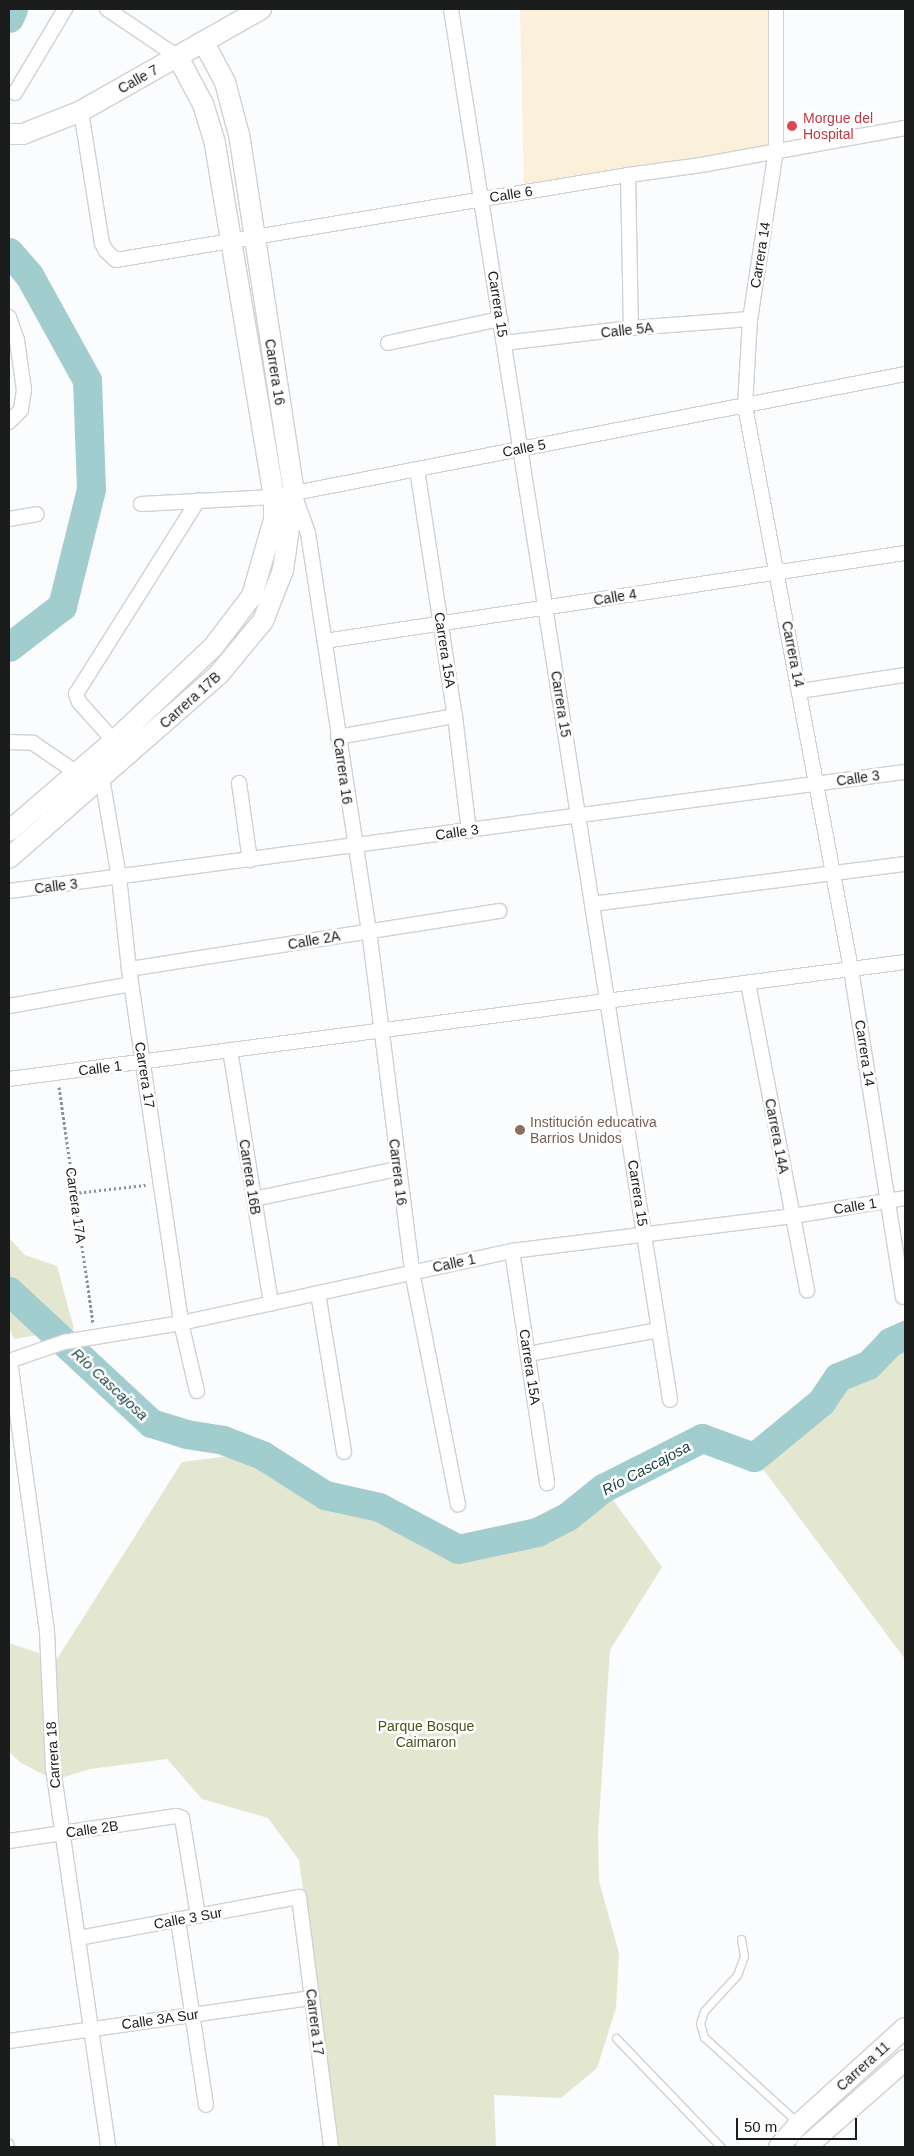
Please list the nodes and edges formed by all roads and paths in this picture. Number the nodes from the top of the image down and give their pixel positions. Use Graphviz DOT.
graph roads {
  1 [pos="65,9"];
  2 [pos="107,9"];
  3 [pos="261,9"];
  4 [pos="451,9"];
  5 [pos="776,9"];
  6 [pos="204,43"];
  7 [pos="178,57"];
  8 [pos="15,93"];
  9 [pos="81,111"];
  10 [pos="905,128"];
  11 [pos="9,134"];
  12 [pos="776,150"];
  13 [pos="628,174"];
  14 [pos="481,199"];
  15 [pos="255,236"];
  16 [pos="232,240"];
  17 [pos="9,318"];
  18 [pos="500,319"];
  19 [pos="750,320"];
  20 [pos="630,328"];
  21 [pos="388,342"];
  22 [pos="504,343"];
  23 [pos="905,374"];
  24 [pos="745,406"];
  25 [pos="9,422"];
  26 [pos="521,449"];
  27 [pos="417,469"];
  28 [pos="294,493"];
  29 [pos="274,497"];
  30 [pos="198,500"];
  31 [pos="140,504"];
  32 [pos="37,514"];
  33 [pos="9,519"];
  34 [pos="905,553"];
  35 [pos="777,572"];
  36 [pos="546,607"];
  37 [pos="441,622"];
  38 [pos="324,641"];
  39 [pos="905,676"];
  40 [pos="800,691"];
  41 [pos="455,716"];
  42 [pos="338,738"];
  43 [pos="114,741"];
  44 [pos="9,742"];
  45 [pos="82,768"];
  46 [pos="905,772"];
  47 [pos="102,778"];
  48 [pos="239,783"];
  49 [pos="818,784"];
  50 [pos="578,816"];
  51 [pos="9,831"];
  52 [pos="469,831"];
  53 [pos="354,846"];
  54 [pos="9,858"];
  55 [pos="250,860"];
  56 [pos="905,864"];
  57 [pos="834,873"];
  58 [pos="119,877"];
  59 [pos="9,892"];
  60 [pos="592,904"];
  61 [pos="499,911"];
  62 [pos="369,930"];
  63 [pos="905,962"];
  64 [pos="129,969"];
  65 [pos="852,969"];
  66 [pos="748,983"];
  67 [pos="131,984"];
  68 [pos="608,1001"];
  69 [pos="10,1004"];
  70 [pos="384,1030"];
  71 [pos="230,1050"];
  72 [pos="142,1062"];
  73 [pos="57,1073"];
  74 [pos="9,1076"];
  75 [pos="397,1169"];
  76 [pos="162,1184"];
  77 [pos="74,1193"];
  78 [pos="905,1198"];
  79 [pos="254,1199"];
  80 [pos="889,1200"];
  81 [pos="793,1216"];
  82 [pos="644,1234"];
  83 [pos="512,1251"];
  84 [pos="412,1272"];
  85 [pos="807,1290"];
  86 [pos="318,1293"];
  87 [pos="904,1297"];
  88 [pos="271,1304"];
  89 [pos="181,1323"];
  90 [pos="659,1330"];
  91 [pos="95,1336"];
  92 [pos="528,1354"];
  93 [pos="9,1361"];
  94 [pos="197,1391"];
  95 [pos="670,1400"];
  96 [pos="344,1452"];
  97 [pos="547,1484"];
  98 [pos="458,1505"];
  99 [pos="61,1833"];
  100 [pos="9,1841"];
  101 [pos="299,1898"];
  102 [pos="198,1916"];
  103 [pos="178,1920"];
  104 [pos="78,1938"];
  105 [pos="741,1939"];
  106 [pos="312,1998"];
  107 [pos="192,2015"];
  108 [pos="905,2028"];
  109 [pos="92,2029"];
  110 [pos="616,2038"];
  111 [pos="9,2041"];
  112 [pos="902,2067"];
  113 [pos="206,2105"];
  114 [pos="799,2124"];
  115 [pos="9,2142"];
  116 [pos="10,2147"];
  117 [pos="108,2147"];
  118 [pos="331,2147"];
  119 [pos="721,2147"];
  120 [pos="779,2147"];
  121 [pos="806,2147"];
  1 -- 8 [label="street"];
  2 -- 7 [label="street"];
  3 -- 6 [label="street, Calle 7"];
  4 -- 14 [label="street, Carrera 15"];
  5 -- 12 [label="street, Carrera 14"];
  6 -- 7 [label="street, Calle 7"];
  6 -- 15 [label="street, Carrera 16"];
  7 -- 9 [label="street, Calle 7"];
  7 -- 16 [label="street, Carrera 16"];
  9 -- 11 [label="street, Calle 7"];
  9 -- 16 [label="street, Calle 6"];
  10 -- 12 [label="street, Calle 6"];
  12 -- 13 [label="street, Calle 6"];
  12 -- 19 [label="street, Carrera 14"];
  13 -- 14 [label="street, Calle 6"];
  13 -- 20 [label="street"];
  14 -- 15 [label="street, Calle 6"];
  14 -- 18 [label="street, Carrera 15"];
  15 -- 16 [label="street, Calle 6"];
  15 -- 28 [label="street, Carrera 16"];
  16 -- 29 [label="street, Carrera 16"];
  17 -- 25 [label="street"];
  18 -- 21 [label="street"];
  18 -- 22 [label="street, Carrera 15"];
  19 -- 20 [label="street, Calle 5A"];
  19 -- 24 [label="street, Carrera 14"];
  20 -- 22 [label="street, Calle 5A"];
  22 -- 26 [label="street, Carrera 15"];
  23 -- 24 [label="street, Calle 5"];
  24 -- 26 [label="street, Calle 5"];
  24 -- 35 [label="street, Carrera 14"];
  26 -- 27 [label="street, Calle 5"];
  26 -- 36 [label="street, Carrera 15"];
  27 -- 28 [label="street, Calle 5"];
  27 -- 37 [label="street, Carrera 15A"];
  28 -- 29 [label="street, Calle 5"];
  28 -- 38 [label="street, Carrera 16"];
  28 -- 47 [label="street, Carrera 17B"];
  29 -- 30 [label="street, Calle 5"];
  29 -- 43 [label="street, Carrera 17B"];
  30 -- 31 [label="street, Calle 5"];
  30 -- 43 [label="street"];
  32 -- 33 [label="street"];
  34 -- 35 [label="street, Calle 4"];
  35 -- 36 [label="street, Calle 4"];
  35 -- 40 [label="street, Carrera 14"];
  36 -- 37 [label="street, Calle 4"];
  36 -- 50 [label="street, Carrera 15"];
  37 -- 38 [label="street, Calle 4"];
  37 -- 41 [label="street, Carrera 15A"];
  38 -- 42 [label="street, Carrera 16"];
  39 -- 40 [label="street"];
  40 -- 49 [label="street, Carrera 14"];
  41 -- 42 [label="street"];
  41 -- 52 [label="street, Carrera 15A"];
  42 -- 53 [label="street, Carrera 16"];
  43 -- 45 [label="street, Carrera 17B"];
  44 -- 45 [label="street"];
  45 -- 47 [label="street"];
  45 -- 51 [label="street, Carrera 17B"];
  46 -- 49 [label="street, Calle 3"];
  47 -- 54 [label="street, Carrera 17B"];
  47 -- 58 [label="street, Carrera 17"];
  48 -- 55 [label="street"];
  49 -- 50 [label="street, Calle 3"];
  49 -- 57 [label="street, Carrera 14"];
  50 -- 52 [label="street, Calle 3"];
  50 -- 60 [label="street, Carrera 15"];
  52 -- 53 [label="street, Calle 3"];
  53 -- 55 [label="street, Calle 3"];
  53 -- 62 [label="street, Carrera 16"];
  55 -- 58 [label="street, Calle 3"];
  56 -- 57 [label="street"];
  57 -- 60 [label="street"];
  57 -- 65 [label="street, Carrera 14"];
  58 -- 59 [label="street, Calle 3"];
  58 -- 64 [label="street, Carrera 17"];
  60 -- 68 [label="street, Carrera 15"];
  61 -- 62 [label="street, Calle 2A"];
  62 -- 64 [label="street, Calle 2A"];
  62 -- 70 [label="street, Carrera 16"];
  63 -- 65 [label="street, Calle 1"];
  64 -- 67 [label="street, Carrera 17"];
  65 -- 66 [label="street, Calle 1"];
  65 -- 80 [label="street, Carrera 14"];
  66 -- 68 [label="street, Calle 1"];
  66 -- 81 [label="street, Carrera 14A"];
  67 -- 69 [label="street"];
  67 -- 72 [label="street, Carrera 17"];
  68 -- 70 [label="street, Calle 1"];
  68 -- 82 [label="street, Carrera 15"];
  70 -- 71 [label="street, Calle 1"];
  70 -- 75 [label="street, Carrera 16"];
  71 -- 72 [label="street, Calle 1"];
  71 -- 79 [label="street, Carrera 16B"];
  72 -- 73 [label="street, Calle 1"];
  72 -- 76 [label="street, Carrera 17"];
  73 -- 74 [label="street, Calle 1"];
  73 -- 77 [label="path, Carrera 17A"];
  75 -- 79 [label="street"];
  75 -- 84 [label="street, Carrera 16"];
  76 -- 77 [label="path"];
  76 -- 89 [label="street, Carrera 17"];
  77 -- 91 [label="path, Carrera 17A"];
  78 -- 80 [label="street, Calle 1"];
  79 -- 88 [label="street, Carrera 16B"];
  80 -- 81 [label="street, Calle 1"];
  80 -- 87 [label="street, Carrera 14"];
  81 -- 82 [label="street, Calle 1"];
  81 -- 85 [label="street, Carrera 14A"];
  82 -- 83 [label="street, Calle 1"];
  82 -- 90 [label="street, Carrera 15"];
  83 -- 84 [label="street, Calle 1"];
  83 -- 92 [label="street, Carrera 15A"];
  84 -- 86 [label="street, Calle 1"];
  84 -- 98 [label="street, Carrera 16"];
  86 -- 88 [label="street, Calle 1"];
  86 -- 96 [label="street"];
  88 -- 89 [label="street, Calle 1"];
  89 -- 91 [label="street, Calle 1"];
  89 -- 94 [label="street, Carrera 17"];
  90 -- 92 [label="street"];
  90 -- 95 [label="street, Carrera 15"];
  91 -- 93 [label="street, Calle 1"];
  92 -- 97 [label="street, Carrera 15A"];
  93 -- 99 [label="street, Carrera 18"];
  99 -- 100 [label="street, Calle 2B"];
  99 -- 102 [label="street, Calle 2B"];
  99 -- 104 [label="street, Carrera 18"];
  101 -- 102 [label="street, Calle 3 Sur"];
  101 -- 106 [label="street, Carrera 17"];
  102 -- 103 [label="street, Calle 3 Sur"];
  103 -- 104 [label="street, Calle 3 Sur"];
  103 -- 107 [label="street"];
  104 -- 109 [label="street, Carrera 18"];
  105 -- 114 [label="lane"];
  106 -- 107 [label="street, Calle 3A Sur"];
  106 -- 118 [label="street, Carrera 17"];
  107 -- 109 [label="street, Calle 3A Sur"];
  107 -- 113 [label="street"];
  108 -- 114 [label="street, Carrera 11"];
  109 -- 111 [label="street, Calle 3A Sur"];
  109 -- 117 [label="street, Carrera 18"];
  110 -- 119 [label="lane"];
  112 -- 121 [label="street, Carrera 11"];
  114 -- 120 [label="street, Carrera 11"];
  115 -- 116 [label="lane"];
}
